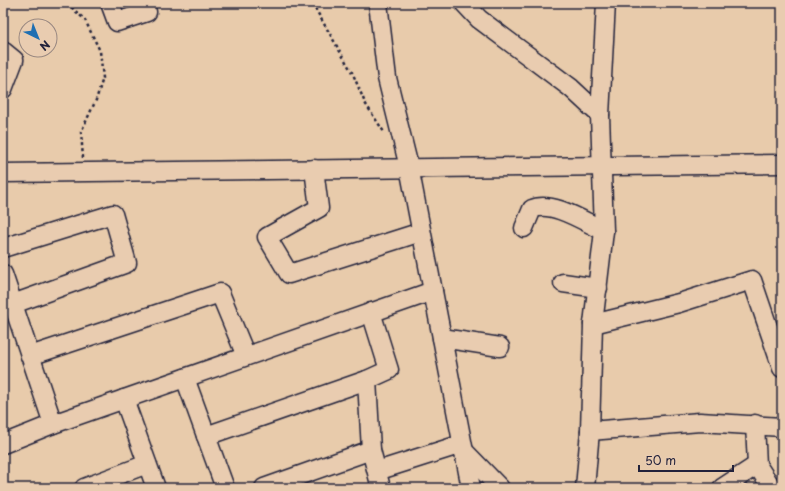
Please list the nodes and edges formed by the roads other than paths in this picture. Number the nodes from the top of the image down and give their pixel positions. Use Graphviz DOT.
graph roads {
  1 [pos="110,3"];
  2 [pos="144,3"];
  3 [pos="378,3"];
  4 [pos="464,3"];
  5 [pos="606,3"];
  6 [pos="3,51"];
  7 [pos="3,89"];
  8 [pos="600,115"];
  9 [pos="782,164"];
  10 [pos="409,167"];
  11 [pos="603,167"];
  12 [pos="314,169"];
  13 [pos="3,173"];
  14 [pos="524,228"];
  15 [pos="604,231"];
  16 [pos="421,232"];
  17 [pos="3,248"];
  18 [pos="3,274"];
  19 [pos="563,282"];
  20 [pos="598,288"];
  21 [pos="433,291"];
  22 [pos="13,304"];
  23 [pos="371,312"];
  24 [pos="593,324"];
  25 [pos="442,338"];
  26 [pos="500,347"];
  27 [pos="30,356"];
  28 [pos="246,356"];
  29 [pos="782,368"];
  30 [pos="185,378"];
  31 [pos="367,380"];
  32 [pos="124,399"];
  33 [pos="53,424"];
  34 [pos="755,424"];
  35 [pos="782,427"];
  36 [pos="590,431"];
  37 [pos="206,436"];
  38 [pos="3,444"];
  39 [pos="463,448"];
  40 [pos="371,450"];
  41 [pos="147,464"];
  42 [pos="757,465"];
  43 [pos="379,480"];
  44 [pos="84,488"];
  45 [pos="156,488"];
  46 [pos="225,488"];
  47 [pos="264,488"];
  48 [pos="471,488"];
  49 [pos="500,488"];
  50 [pos="585,488"];
  51 [pos="722,488"];
  52 [pos="772,488"];
  1 -- 2 [label="street"];
  3 -- 10 [label="street"];
  4 -- 8 [label="street"];
  5 -- 8 [label="street"];
  6 -- 7 [label="street"];
  8 -- 11 [label="street"];
  9 -- 11 [label="street"];
  10 -- 11 [label="street"];
  10 -- 12 [label="street"];
  10 -- 16 [label="street"];
  11 -- 15 [label="street"];
  12 -- 13 [label="street"];
  12 -- 16 [label="street"];
  14 -- 15 [label="street"];
  15 -- 20 [label="street"];
  16 -- 21 [label="street"];
  17 -- 22 [label="street"];
  18 -- 22 [label="street"];
  19 -- 20 [label="street"];
  20 -- 24 [label="street"];
  21 -- 23 [label="street"];
  21 -- 25 [label="street"];
  22 -- 27 [label="street"];
  23 -- 28 [label="street"];
  23 -- 31 [label="street"];
  24 -- 29 [label="street"];
  24 -- 36 [label="street"];
  25 -- 26 [label="street"];
  25 -- 39 [label="street"];
  27 -- 28 [label="street"];
  27 -- 33 [label="street"];
  28 -- 30 [label="street"];
  30 -- 32 [label="street"];
  30 -- 37 [label="street"];
  31 -- 37 [label="street"];
  31 -- 40 [label="street"];
  32 -- 33 [label="street"];
  32 -- 41 [label="street"];
  33 -- 38 [label="street"];
  34 -- 35 [label="street"];
  34 -- 36 [label="street"];
  34 -- 42 [label="street"];
  36 -- 50 [label="street"];
  37 -- 46 [label="street"];
  39 -- 43 [label="street"];
  39 -- 48 [label="street"];
  39 -- 49 [label="street"];
  40 -- 43 [label="street"];
  40 -- 47 [label="street"];
  41 -- 44 [label="street"];
  41 -- 45 [label="street"];
  42 -- 51 [label="street"];
  42 -- 52 [label="street"];
}
